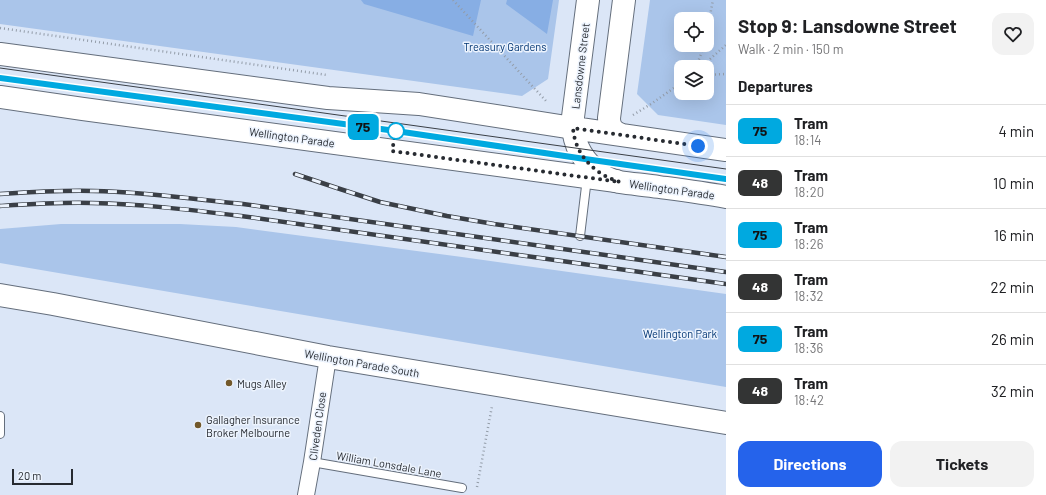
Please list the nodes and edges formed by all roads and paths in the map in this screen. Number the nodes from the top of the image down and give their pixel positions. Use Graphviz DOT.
graph roads {
  1 [pos="453,0"];
  2 [pos="588,0"];
  3 [pos="624,0"];
  4 [pos="713,0"];
  5 [pos="711,12"];
  6 [pos="0,28"];
  7 [pos="726,45"];
  8 [pos="0,54"];
  9 [pos="709,60"];
  10 [pos="726,74"];
  11 [pos="330,75"];
  12 [pos="714,75"];
  13 [pos="674,88"];
  14 [pos="0,96"];
  15 [pos="551,107"];
  16 [pos="626,126"];
  17 [pos="573,128"];
  18 [pos="726,150"];
  19 [pos="587,177"];
  20 [pos="620,182"];
  21 [pos="726,197"];
  22 [pos="580,236"];
  23 [pos="0,295"];
  24 [pos="328,357"];
  25 [pos="495,386"];
  26 [pos="0,416"];
  27 [pos="726,423"];
  28 [pos="0,434"];
  29 [pos="312,462"];
  30 [pos="462,488"];
  31 [pos="477,490"];
  32 [pos="306,495"];
  1 -- 15 [label="path"];
  2 -- 17 [label="main road, Lansdowne Street"];
  3 -- 16 [label="main road"];
  4 -- 5 [label="path"];
  6 -- 11 [label="path"];
  7 -- 9 [label="path"];
  8 -- 17 [label="main road"];
  10 -- 12 [label="path"];
  13 -- 16 [label="path"];
  14 -- 19 [label="main road, Wellington Parade"];
  16 -- 17 [label="main road"];
  16 -- 18 [label="main road"];
  17 -- 20 [label="main road, Lansdowne Street"];
  19 -- 20 [label="main road, Wellington Parade"];
  19 -- 22 [label="lane"];
  20 -- 21 [label="main road, Wellington Parade"];
  23 -- 24 [label="main road, Wellington Parade South"];
  24 -- 25 [label="main road, Wellington Parade South"];
  24 -- 29 [label="street, Cliveden Close"];
  25 -- 27 [label="main road, Wellington Parade South"];
  25 -- 31 [label="path"];
  26 -- 28 [label="lane"];
  29 -- 30 [label="lane, William Lonsdale Lane"];
  29 -- 32 [label="street, Cliveden Close"];
}
